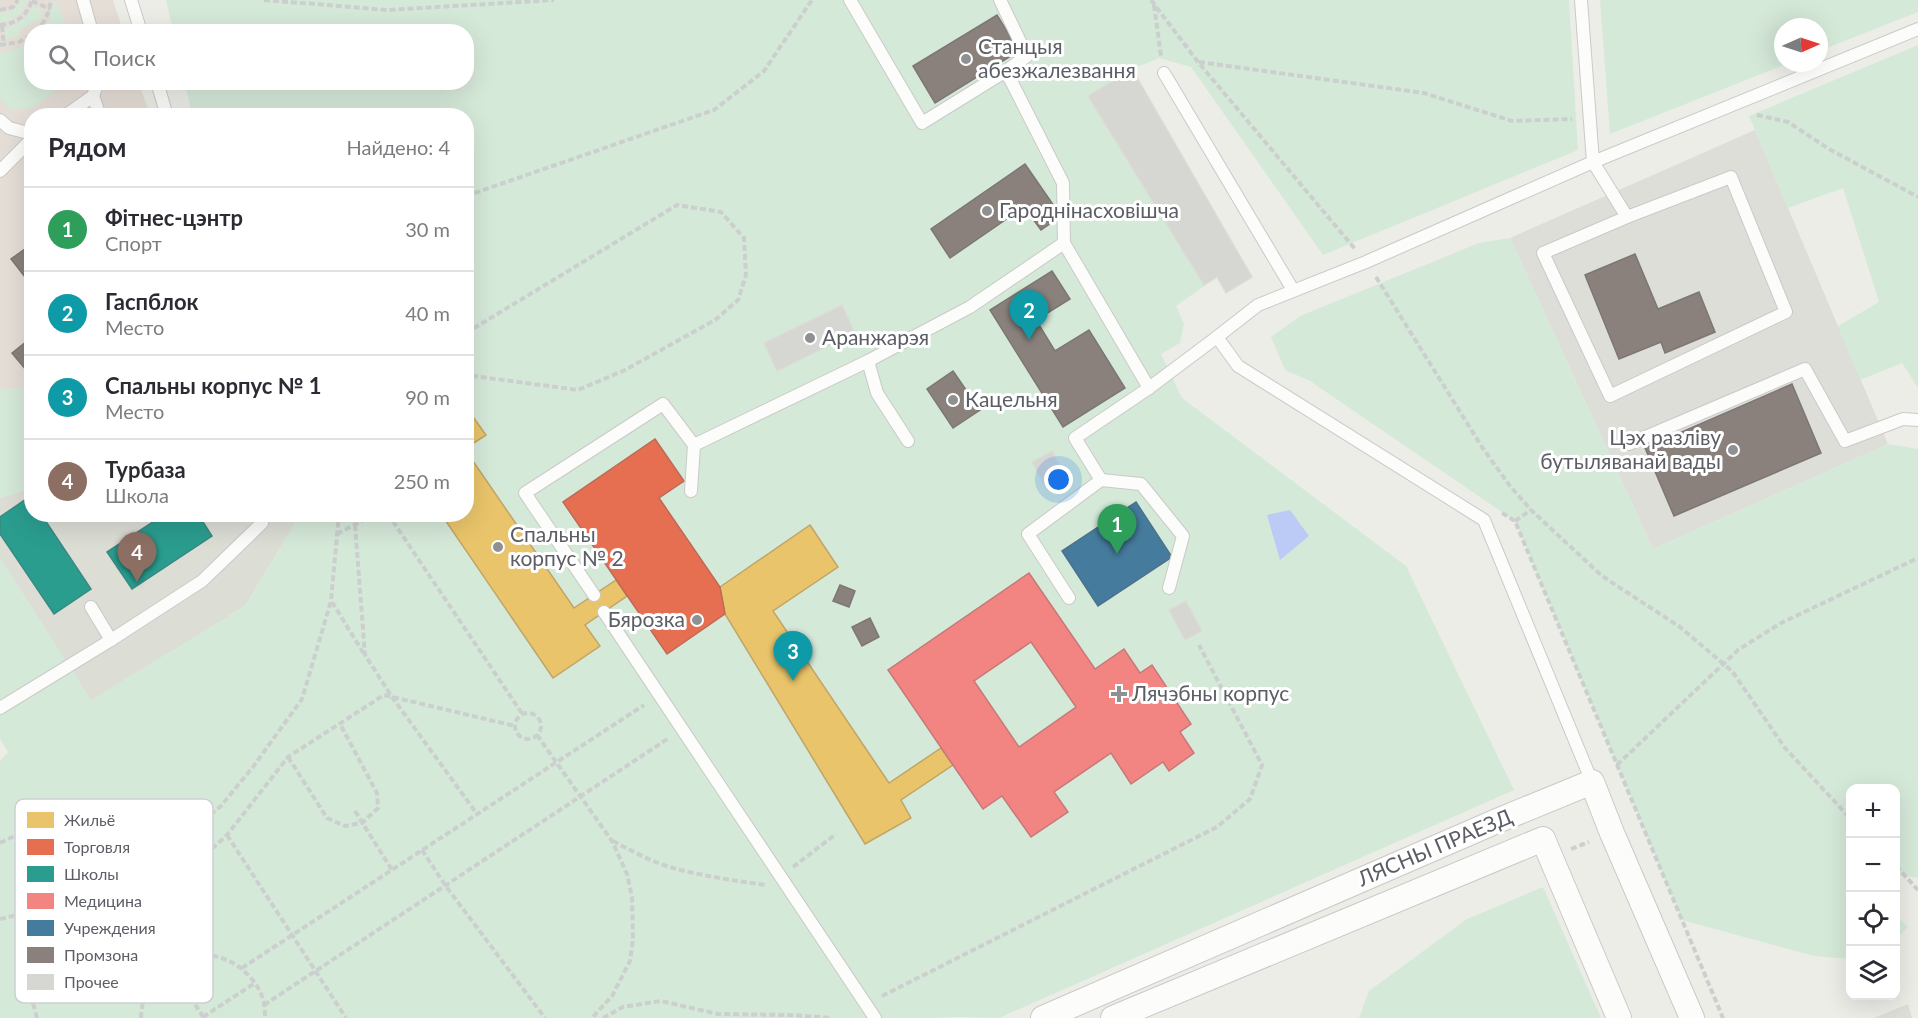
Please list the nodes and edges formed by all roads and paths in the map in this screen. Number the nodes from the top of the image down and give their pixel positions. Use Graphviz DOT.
graph roads {
  1 [pos="18,0"];
  2 [pos="32,0"];
  3 [pos="51,0"];
  4 [pos="83,0"];
  5 [pos="131,0"];
  6 [pos="264,0"];
  7 [pos="554,0"];
  8 [pos="812,0"];
  9 [pos="850,0"];
  10 [pos="1000,0"];
  11 [pos="1151,0"];
  12 [pos="1581,0"];
  13 [pos="50,9"];
  14 [pos="0,10"];
  15 [pos="43,24"];
  16 [pos="90,24"];
  17 [pos="138,24"];
  18 [pos="1,26"];
  19 [pos="1918,29"];
  20 [pos="24,39"];
  21 [pos="2,45"];
  22 [pos="1198,62"];
  23 [pos="1006,71"];
  24 [pos="1164,73"];
  25 [pos="95,90"];
  26 [pos="159,90"];
  27 [pos="93,96"];
  28 [pos="76,108"];
  29 [pos="97,108"];
  30 [pos="165,108"];
  31 [pos="1754,114"];
  32 [pos="1590,119"];
  33 [pos="0,120"];
  34 [pos="24,132"];
  35 [pos="24,147"];
  36 [pos="1593,162"];
  37 [pos="0,171"];
  38 [pos="474,193"];
  39 [pos="1918,197"];
  40 [pos="1627,217"];
  41 [pos="1064,243"];
  42 [pos="1366,262"];
  43 [pos="1293,290"];
  44 [pos="474,328"];
  45 [pos="1218,337"];
  46 [pos="868,361"];
  47 [pos="474,376"];
  48 [pos="1149,388"];
  49 [pos="1918,420"];
  50 [pos="908,441"];
  51 [pos="1629,444"];
  52 [pos="694,445"];
  53 [pos="1101,480"];
  54 [pos="692,491"];
  55 [pos="1531,510"];
  56 [pos="262,522"];
  57 [pos="338,522"];
  58 [pos="360,522"];
  59 [pos="393,522"];
  60 [pos="355,525"];
  61 [pos="337,534"];
  62 [pos="1918,558"];
  63 [pos="1168,588"];
  64 [pos="594,595"];
  65 [pos="1069,598"];
  66 [pos="331,601"];
  67 [pos="91,607"];
  68 [pos="604,612"];
  69 [pos="111,640"];
  70 [pos="1199,645"];
  71 [pos="365,655"];
  72 [pos="1724,664"];
  73 [pos="660,695"];
  74 [pos="392,697"];
  75 [pos="0,708"];
  76 [pos="523,715"];
  77 [pos="340,724"];
  78 [pos="515,726"];
  79 [pos="682,729"];
  80 [pos="537,735"];
  81 [pos="288,757"];
  82 [pos="555,763"];
  83 [pos="1617,765"];
  84 [pos="1592,782"];
  85 [pos="579,797"];
  86 [pos="355,811"];
  87 [pos="213,813"];
  88 [pos="1846,813"];
  89 [pos="477,814"];
  90 [pos="362,823"];
  91 [pos="836,834"];
  92 [pos="15,835"];
  93 [pos="227,835"];
  94 [pos="612,841"];
  95 [pos="0,843"];
  96 [pos="213,848"];
  97 [pos="422,850"];
  98 [pos="392,870"];
  99 [pos="1900,870"];
  100 [pos="784,882"];
  101 [pos="446,885"];
  102 [pos="1918,890"];
  103 [pos="15,916"];
  104 [pos="0,919"];
  105 [pos="292,935"];
  106 [pos="213,955"];
  107 [pos="242,968"];
  108 [pos="315,971"];
  109 [pos="255,983"];
  110 [pos="33,1003"];
  111 [pos="143,1003"];
  112 [pos="193,1003"];
  113 [pos="865,1004"];
  114 [pos="264,1005"];
  115 [pos="792,1015"];
  116 [pos="37,1018"];
  117 [pos="141,1018"];
  118 [pos="203,1018"];
  119 [pos="266,1018"];
  120 [pos="346,1018"];
  121 [pos="545,1018"];
  122 [pos="592,1018"];
  123 [pos="603,1018"];
  124 [pos="787,1018"];
  125 [pos="832,1018"];
  126 [pos="874,1018"];
  127 [pos="1043,1018"];
  128 [pos="1113,1018"];
  129 [pos="1619,1018"];
  130 [pos="1692,1018"];
  131 [pos="1723,1018"];
  1 -- 14 [label="path"];
  2 -- 13 [label="path"];
  2 -- 18 [label="path"];
  3 -- 13 [label="path"];
  4 -- 16 [label="lane"];
  5 -- 17 [label="lane"];
  6 -- 7 [label="path"];
  8 -- 38 [label="path"];
  9 -- 23 [label="lane"];
  10 -- 23 [label="lane"];
  11 -- 22 [label="path"];
  12 -- 32 [label="lane"];
  13 -- 15 [label="path"];
  18 -- 21 [label="path"];
  19 -- 36 [label="lane"];
  20 -- 21 [label="path"];
  22 -- 32 [label="path"];
  22 -- 42 [label="path"];
  23 -- 41 [label="lane"];
  24 -- 43 [label="lane"];
  25 -- 27 [label="lane"];
  26 -- 30 [label="lane"];
  27 -- 28 [label="lane"];
  27 -- 29 [label="lane"];
  31 -- 39 [label="path"];
  32 -- 36 [label="lane"];
  33 -- 34 [label="lane"];
  35 -- 37 [label="lane"];
  36 -- 40 [label="lane"];
  36 -- 42 [label="lane"];
  40 -- 40 [label="lane"];
  41 -- 46 [label="lane"];
  41 -- 48 [label="lane"];
  42 -- 43 [label="lane"];
  42 -- 55 [label="path"];
  43 -- 45 [label="lane"];
  44 -- 47 [label="path"];
  45 -- 48 [label="lane"];
  45 -- 84 [label="lane"];
  46 -- 50 [label="lane"];
  46 -- 52 [label="lane"];
  48 -- 53 [label="lane"];
  49 -- 51 [label="lane"];
  52 -- 54 [label="lane"];
  52 -- 64 [label="lane"];
  53 -- 63 [label="lane"];
  53 -- 65 [label="lane"];
  55 -- 72 [label="path"];
  55 -- 83 [label="path"];
  56 -- 69 [label="lane"];
  57 -- 61 [label="path"];
  58 -- 60 [label="path"];
  59 -- 76 [label="path"];
  60 -- 61 [label="path"];
  60 -- 71 [label="path"];
  61 -- 66 [label="path"];
  62 -- 72 [label="path"];
  66 -- 71 [label="path"];
  66 -- 87 [label="path"];
  67 -- 69 [label="lane"];
  68 -- 73 [label="lane"];
  69 -- 75 [label="lane"];
  70 -- 113 [label="path"];
  71 -- 74 [label="path"];
  72 -- 83 [label="path"];
  72 -- 88 [label="path"];
  73 -- 79 [label="lane"];
  73 -- 82 [label="path"];
  74 -- 77 [label="path"];
  74 -- 78 [label="path"];
  74 -- 89 [label="path"];
  76 -- 78 [label="path"];
  76 -- 80 [label="path"];
  77 -- 81 [label="path"];
  77 -- 90 [label="path"];
  78 -- 80 [label="path"];
  79 -- 85 [label="path"];
  79 -- 100 [label="lane"];
  80 -- 82 [label="path"];
  81 -- 90 [label="path"];
  81 -- 93 [label="path"];
  82 -- 85 [label="path"];
  82 -- 89 [label="path"];
  83 -- 131 [label="path"];
  84 -- 127 [label="street, ЛЯСНЫ ПРАЕЗД"];
  84 -- 130 [label="street"];
  85 -- 94 [label="path"];
  85 -- 101 [label="path"];
  86 -- 90 [label="path"];
  89 -- 97 [label="path"];
  90 -- 98 [label="path"];
  91 -- 100 [label="path"];
  92 -- 95 [label="path"];
  93 -- 96 [label="path"];
  93 -- 105 [label="path"];
  94 -- 100 [label="path"];
  94 -- 122 [label="path"];
  97 -- 98 [label="path"];
  97 -- 101 [label="path"];
  98 -- 105 [label="path"];
  99 -- 102 [label="path"];
  100 -- 113 [label="lane"];
  101 -- 108 [label="path"];
  101 -- 121 [label="path"];
  103 -- 104 [label="path"];
  105 -- 107 [label="path"];
  105 -- 108 [label="path"];
  106 -- 107 [label="path"];
  107 -- 109 [label="path"];
  108 -- 114 [label="path"];
  108 -- 120 [label="path"];
  109 -- 114 [label="path"];
  109 -- 118 [label="path"];
  110 -- 116 [label="path"];
  111 -- 117 [label="path"];
  112 -- 118 [label="path"];
  113 -- 126 [label="lane"];
  114 -- 119 [label="path"];
  115 -- 123 [label="path"];
  115 -- 124 [label="path"];
  115 -- 125 [label="path"];
  128 -- 129 [label="street, ЛЯСНЫ ПРАЕЗД"];
}
